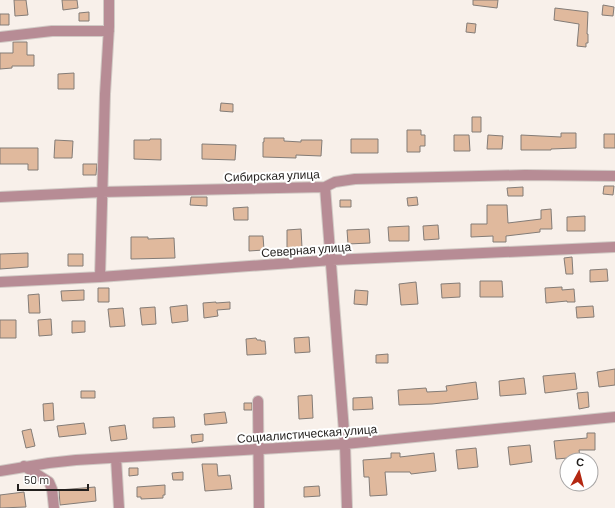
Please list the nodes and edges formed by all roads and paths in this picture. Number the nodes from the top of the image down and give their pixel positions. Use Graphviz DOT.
graph roads {
  1 [pos="109,0"];
  2 [pos="109,31"];
  3 [pos="0,37"];
  4 [pos="615,176"];
  5 [pos="325,187"];
  6 [pos="102,192"];
  7 [pos="0,197"];
  8 [pos="615,247"];
  9 [pos="332,260"];
  10 [pos="100,277"];
  11 [pos="0,282"];
  12 [pos="258,401"];
  13 [pos="615,417"];
  14 [pos="345,444"];
  15 [pos="258,449"];
  16 [pos="116,458"];
  17 [pos="24,466"];
  18 [pos="0,471"];
  19 [pos="54,508"];
  20 [pos="119,508"];
  21 [pos="259,508"];
  22 [pos="347,508"];
  1 -- 2 [label="street"];
  2 -- 3 [label="street"];
  2 -- 6 [label="street"];
  4 -- 5 [label="street, Сибирская улица"];
  5 -- 6 [label="street, Сибирская улица"];
  5 -- 9 [label="street"];
  6 -- 7 [label="street, Сибирская улица"];
  6 -- 10 [label="street"];
  8 -- 9 [label="street, Северная улица"];
  9 -- 10 [label="street, Северная улица"];
  9 -- 14 [label="street"];
  10 -- 11 [label="street, Северная улица"];
  12 -- 15 [label="street"];
  13 -- 14 [label="street, Социалистическая улица"];
  14 -- 15 [label="street, Социалистическая улица"];
  14 -- 22 [label="street"];
  15 -- 16 [label="street, Социалистическая улица"];
  15 -- 21 [label="street"];
  16 -- 17 [label="street, Социалистическая улица"];
  16 -- 20 [label="street"];
  17 -- 18 [label="street, Социалистическая улица"];
  17 -- 19 [label="street"];
}
